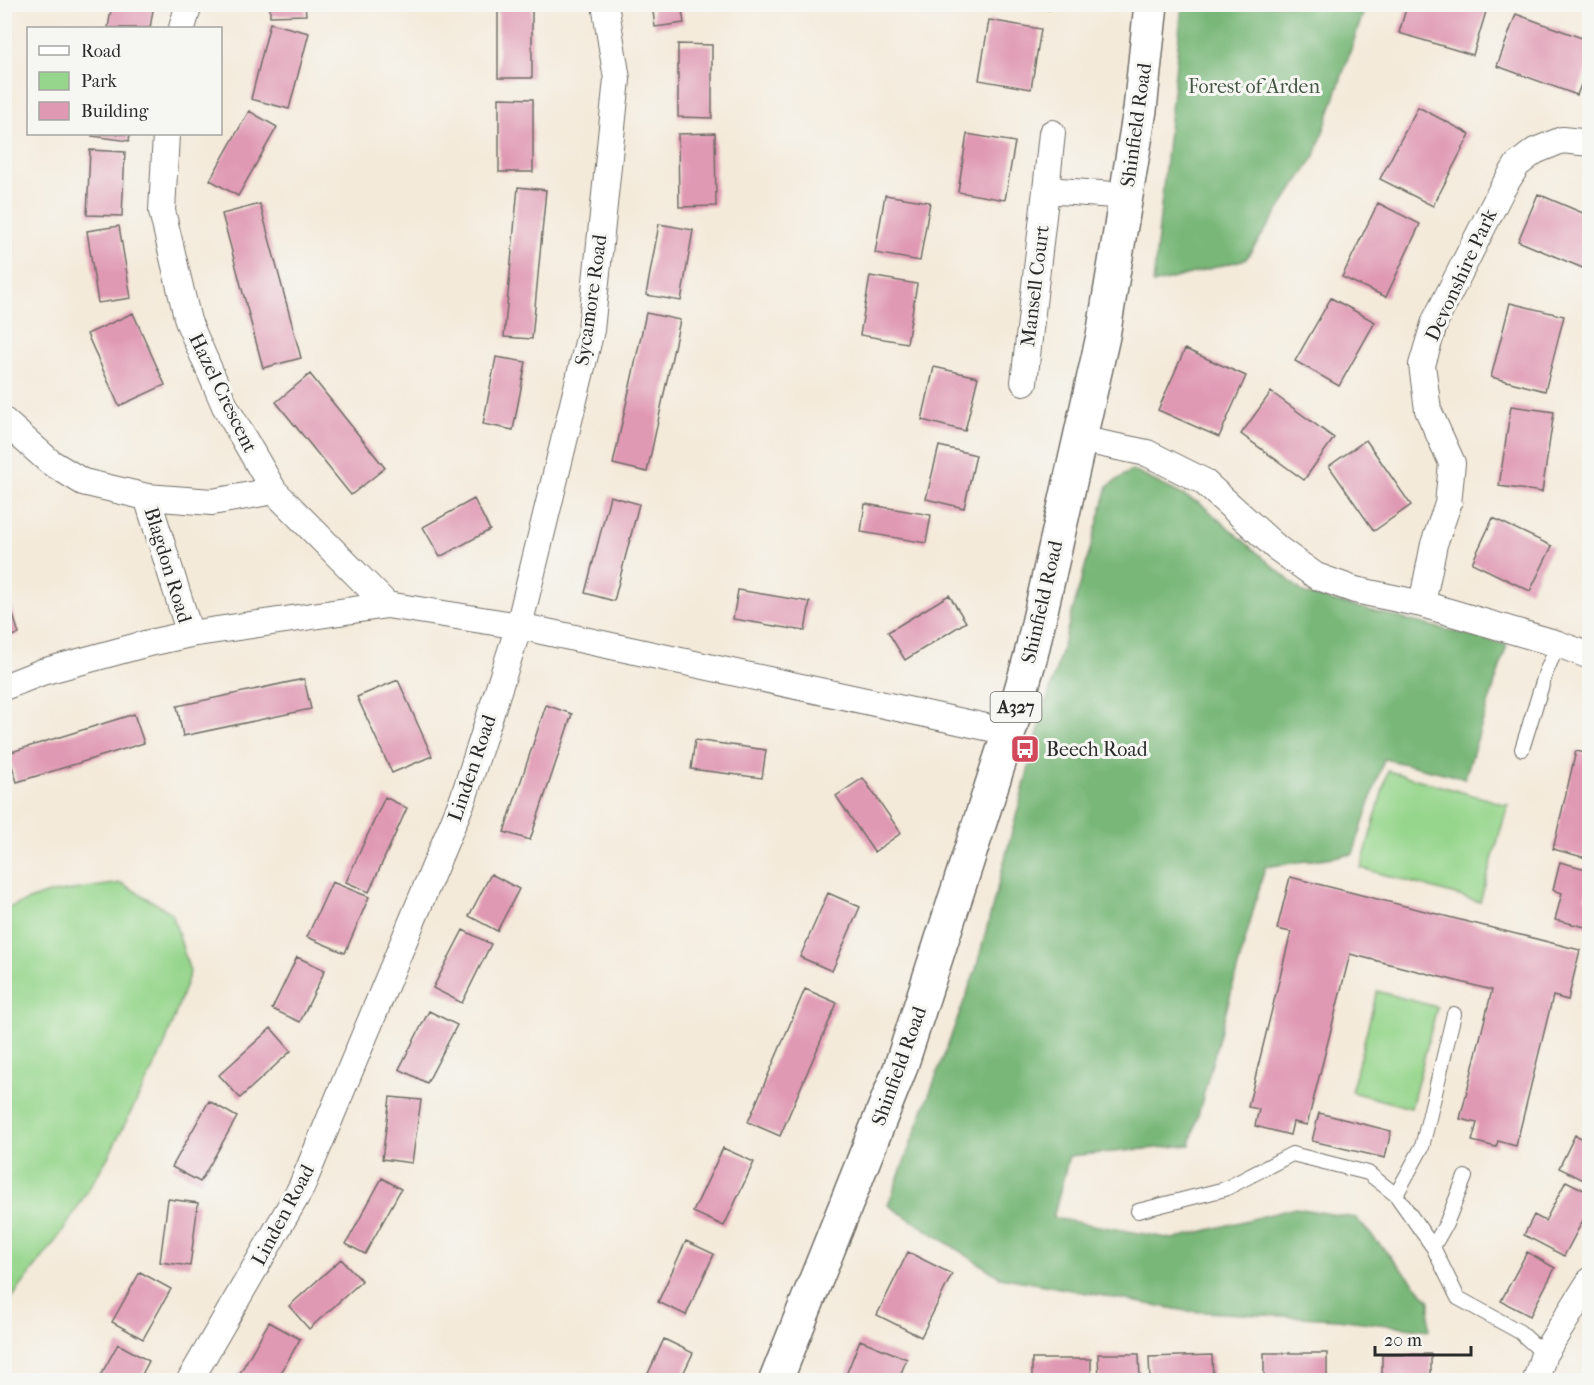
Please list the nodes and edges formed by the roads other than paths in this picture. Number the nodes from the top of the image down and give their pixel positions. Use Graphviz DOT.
graph roads {
  1 [pos="189,4"];
  2 [pos="605,4"];
  3 [pos="1151,4"];
  4 [pos="182,27"];
  5 [pos="1052,134"];
  6 [pos="166,135"];
  7 [pos="1590,143"];
  8 [pos="1046,190"];
  9 [pos="1126,196"];
  10 [pos="1024,382"];
  11 [pos="4,421"];
  12 [pos="1079,439"];
  13 [pos="274,491"];
  14 [pos="147,497"];
  15 [pos="1422,604"];
  16 [pos="387,605"];
  17 [pos="519,626"];
  18 [pos="189,634"];
  19 [pos="1558,644"];
  20 [pos="1590,656"];
  21 [pos="4,687"];
  22 [pos="1009,732"];
  23 [pos="1522,749"];
  24 [pos="1454,1014"];
  25 [pos="1465,1177"];
  26 [pos="1396,1196"];
  27 [pos="1138,1211"];
  28 [pos="1433,1247"];
  29 [pos="1590,1281"];
  30 [pos="1544,1354"];
  31 [pos="190,1380"];
  32 [pos="776,1380"];
  33 [pos="1536,1380"];
  1 -- 4 [label="street"];
  2 -- 17 [label="street, Sycamore Road"];
  3 -- 9 [label="main road, Shinfield Road / A327"];
  5 -- 8 [label="street, Mansell Court"];
  6 -- 13 [label="street, Hazel Crescent"];
  7 -- 15 [label="street, Devonshire Park"];
  8 -- 9 [label="street"];
  8 -- 10 [label="street, Mansell Court"];
  9 -- 12 [label="main road, Shinfield Road / A327"];
  11 -- 14 [label="street, Blagdon Road"];
  12 -- 15 [label="street"];
  12 -- 22 [label="main road, Shinfield Road / A327"];
  13 -- 14 [label="street, Blagdon Road"];
  13 -- 16 [label="street, Hazel Crescent"];
  14 -- 18 [label="street, Blagdon Road"];
  15 -- 19 [label="street"];
  16 -- 17 [label="street"];
  16 -- 18 [label="street"];
  17 -- 22 [label="street"];
  17 -- 31 [label="street, Linden Road"];
  18 -- 21 [label="street"];
  19 -- 20 [label="street"];
  19 -- 23 [label="lane"];
  22 -- 32 [label="main road, Shinfield Road / A327"];
  24 -- 26 [label="lane"];
  25 -- 28 [label="lane"];
  26 -- 27 [label="lane"];
  26 -- 28 [label="lane"];
  28 -- 30 [label="lane"];
  29 -- 30 [label="street"];
  30 -- 33 [label="street"];
}
